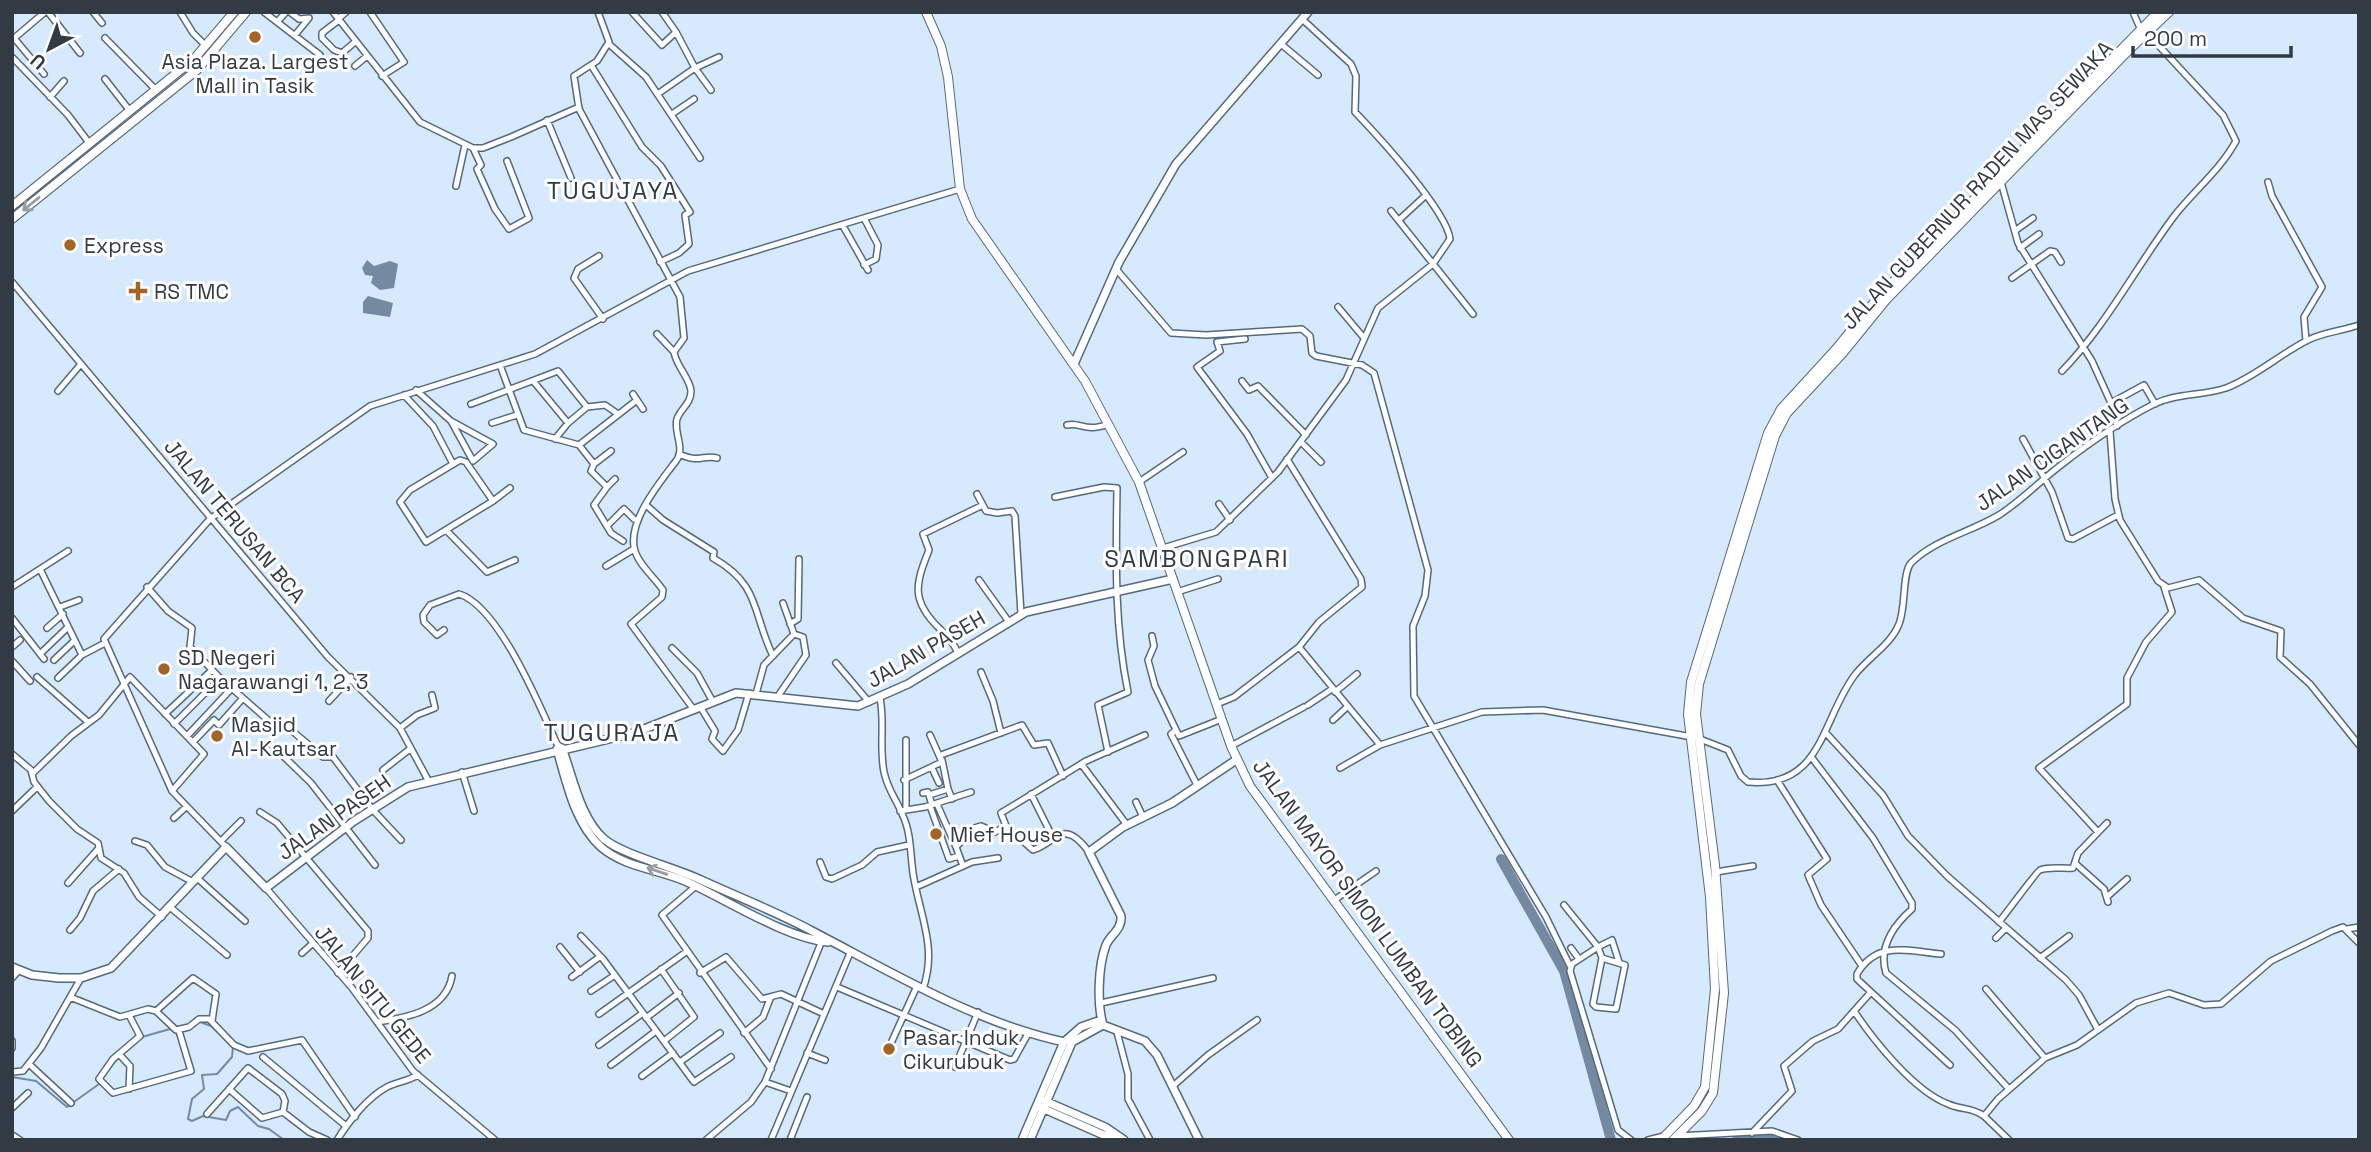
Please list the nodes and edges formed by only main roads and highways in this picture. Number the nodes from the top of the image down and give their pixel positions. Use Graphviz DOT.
graph roads {
  1 [pos="234,12"];
  2 [pos="246,12"];
  3 [pos="926,12"];
  4 [pos="2158,12"];
  5 [pos="2169,12"];
  6 [pos="2144,31"];
  7 [pos="183,68"];
  8 [pos="188,76"];
  9 [pos="2098,77"];
  10 [pos="97,142"];
  11 [pos="57,176"];
  12 [pos="1978,200"];
  13 [pos="12,206"];
  14 [pos="12,219"];
  15 [pos="1709,844"];
  16 [pos="1669,1138"];
  17 [pos="1509,1140"];
  1 -- 7 [label="main road"];
  2 -- 8 [label="main road"];
  3 -- 17 [label="main road, JALAN MAYOR SIMON LUMBAN TOBING"];
  4 -- 6 [label="main road, JALAN GUBERNUR RADEN MAS SEWAKA"];
  5 -- 6 [label="main road, JALAN GUBERNUR RADEN MAS SEWAKA"];
  6 -- 9 [label="main road, JALAN GUBERNUR RADEN MAS SEWAKA"];
  7 -- 8 [label="main road"];
  7 -- 10 [label="main road"];
  8 -- 10 [label="main road"];
  9 -- 12 [label="main road, JALAN GUBERNUR RADEN MAS SEWAKA"];
  9 -- 12 [label="main road, JALAN GUBERNUR RADEN MAS SEWAKA"];
  10 -- 11 [label="main road"];
  10 -- 11 [label="main road"];
  11 -- 13 [label="main road"];
  11 -- 14 [label="main road, one-way"];
  12 -- 15 [label="main road, JALAN GUBERNUR RADEN MAS SEWAKA"];
  15 -- 16 [label="main road"];
  15 -- 16 [label="main road"];
}
